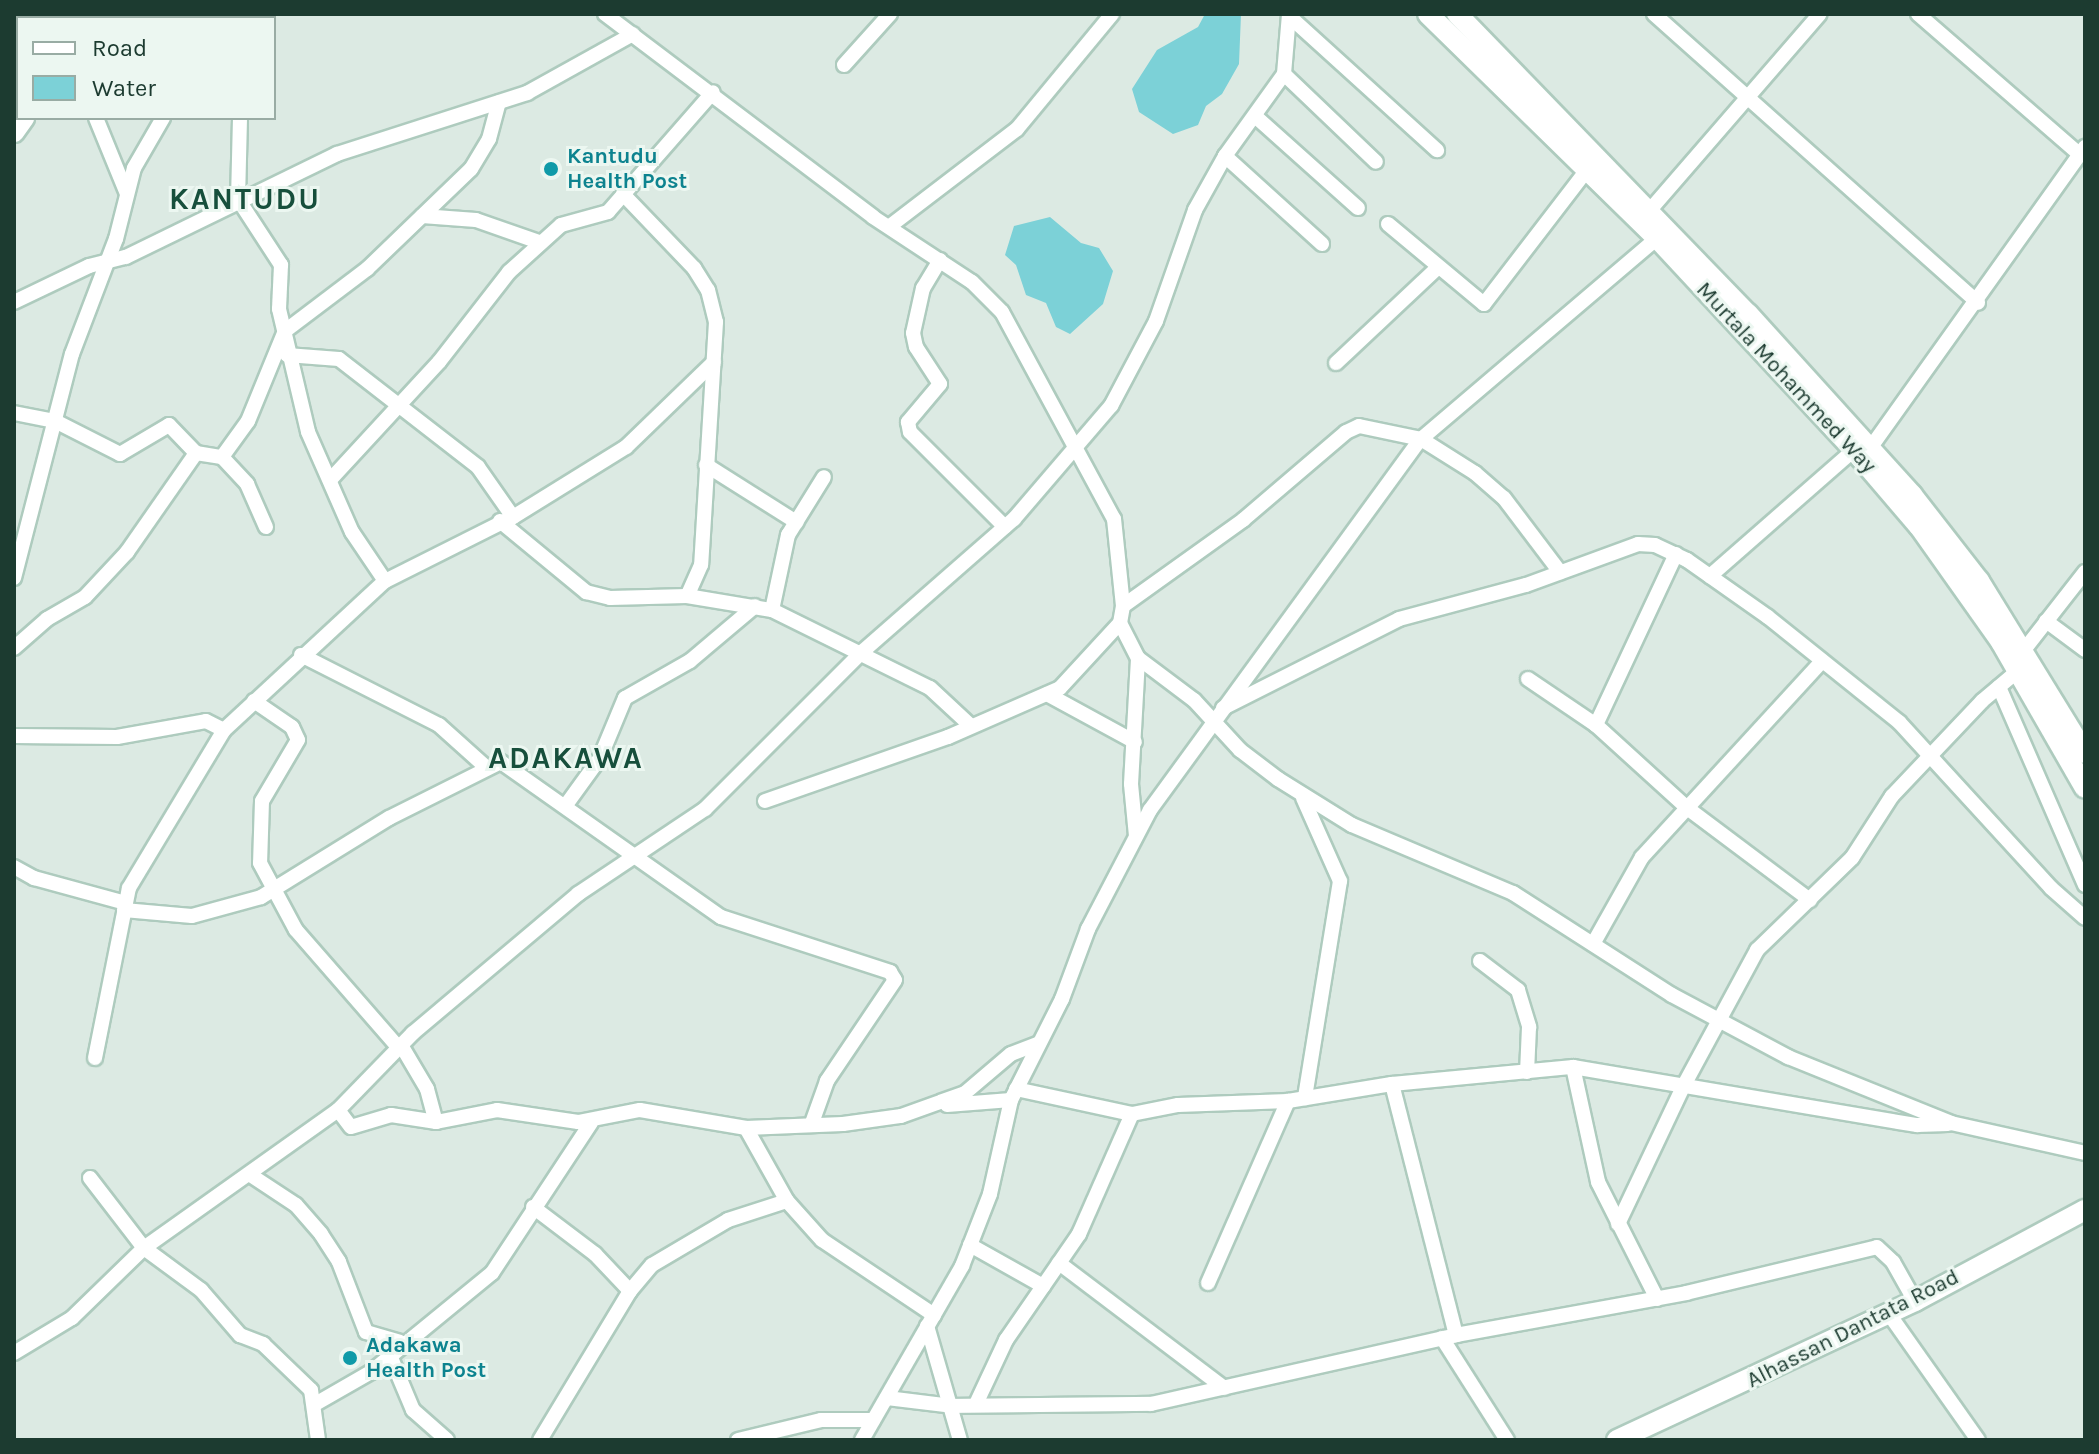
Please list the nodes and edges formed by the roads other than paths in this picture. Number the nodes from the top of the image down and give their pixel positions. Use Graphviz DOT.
graph roads {
  1 [pos="605,14"];
  2 [pos="890,14"];
  3 [pos="1112,14"];
  4 [pos="1428,14"];
  5 [pos="1457,14"];
  6 [pos="1654,14"];
  7 [pos="1820,14"];
  8 [pos="1918,14"];
  9 [pos="1289,15"];
  10 [pos="633,34"];
  11 [pos="844,65"];
  12 [pos="1284,74"];
  13 [pos="713,92"];
  14 [pos="1750,95"];
  15 [pos="499,102"];
  16 [pos="1255,116"];
  17 [pos="97,120"];
  18 [pos="162,120"];
  19 [pos="240,120"];
  20 [pos="1437,150"];
  21 [pos="2083,151"];
  22 [pos="1225,156"];
  23 [pos="1376,162"];
  24 [pos="1587,170"];
  25 [pos="127,194"];
  26 [pos="623,194"];
  27 [pos="238,199"];
  28 [pos="1358,208"];
  29 [pos="1650,210"];
  30 [pos="422,216"];
  31 [pos="1388,224"];
  32 [pos="890,226"];
  33 [pos="1657,238"];
  34 [pos="539,242"];
  35 [pos="1322,244"];
  36 [pos="108,260"];
  37 [pos="940,260"];
  38 [pos="1437,268"];
  39 [pos="14,302"];
  40 [pos="1978,303"];
  41 [pos="285,331"];
  42 [pos="287,355"];
  43 [pos="714,362"];
  44 [pos="1336,363"];
  45 [pos="401,406"];
  46 [pos="14,413"];
  47 [pos="55,421"];
  48 [pos="1421,439"];
  49 [pos="1862,448"];
  50 [pos="1076,451"];
  51 [pos="196,453"];
  52 [pos="222,457"];
  53 [pos="706,465"];
  54 [pos="824,477"];
  55 [pos="330,480"];
  56 [pos="507,519"];
  57 [pos="796,522"];
  58 [pos="266,527"];
  59 [pos="1005,527"];
  60 [pos="1676,554"];
  61 [pos="1560,572"];
  62 [pos="2085,572"];
  63 [pos="1710,576"];
  64 [pos="14,578"];
  65 [pos="385,581"];
  66 [pos="687,596"];
  67 [pos="755,606"];
  68 [pos="1123,606"];
  69 [pos="772,610"];
  70 [pos="2046,621"];
  71 [pos="1120,623"];
  72 [pos="14,648"];
  73 [pos="2024,650"];
  74 [pos="2085,650"];
  75 [pos="862,652"];
  76 [pos="301,655"];
  77 [pos="1138,658"];
  78 [pos="1822,661"];
  79 [pos="2019,670"];
  80 [pos="1528,679"];
  81 [pos="1999,687"];
  82 [pos="1047,694"];
  83 [pos="254,701"];
  84 [pos="1215,715"];
  85 [pos="1596,725"];
  86 [pos="971,726"];
  87 [pos="224,730"];
  88 [pos="14,736"];
  89 [pos="1135,742"];
  90 [pos="2085,753"];
  91 [pos="1930,756"];
  92 [pos="487,768"];
  93 [pos="2085,788"];
  94 [pos="1303,798"];
  95 [pos="765,801"];
  96 [pos="566,805"];
  97 [pos="1686,807"];
  98 [pos="1136,837"];
  99 [pos="639,855"];
  100 [pos="14,867"];
  101 [pos="2085,885"];
  102 [pos="274,889"];
  103 [pos="1810,900"];
  104 [pos="125,906"];
  105 [pos="2085,918"];
  106 [pos="1593,944"];
  107 [pos="1480,961"];
  108 [pos="1718,1022"];
  109 [pos="1039,1043"];
  110 [pos="400,1046"];
  111 [pos="95,1058"];
  112 [pos="1573,1067"];
  113 [pos="1527,1072"];
  114 [pos="1392,1084"];
  115 [pos="1683,1087"];
  116 [pos="1014,1094"];
  117 [pos="1305,1098"];
  118 [pos="1288,1101"];
  119 [pos="934,1105"];
  120 [pos="338,1110"];
  121 [pos="1132,1114"];
  122 [pos="436,1122"];
  123 [pos="591,1123"];
  124 [pos="812,1123"];
  125 [pos="1951,1123"];
  126 [pos="746,1128"];
  127 [pos="2085,1153"];
  128 [pos="249,1174"];
  129 [pos="90,1178"];
  130 [pos="787,1201"];
  131 [pos="533,1207"];
  132 [pos="2085,1210"];
  133 [pos="1618,1224"];
  134 [pos="970,1245"];
  135 [pos="144,1248"];
  136 [pos="1059,1263"];
  137 [pos="1208,1283"];
  138 [pos="1043,1286"];
  139 [pos="630,1291"];
  140 [pos="1657,1299"];
  141 [pos="1915,1301"];
  142 [pos="1889,1314"];
  143 [pos="930,1320"];
  144 [pos="1449,1336"];
  145 [pos="395,1348"];
  146 [pos="14,1353"];
  147 [pos="1224,1388"];
  148 [pos="887,1398"];
  149 [pos="317,1403"];
  150 [pos="976,1404"];
  151 [pos="952,1406"];
  152 [pos="873,1420"];
  153 [pos="318,1440"];
  154 [pos="447,1440"];
  155 [pos="540,1440"];
  156 [pos="738,1440"];
  157 [pos="862,1440"];
  158 [pos="960,1440"];
  159 [pos="1507,1440"];
  160 [pos="1617,1440"];
  161 [pos="1978,1440"];
  1 -- 10 [label="street"];
  2 -- 11 [label="street"];
  3 -- 32 [label="street"];
  4 -- 24 [label="main road, Murtala Mohammed Way"];
  5 -- 29 [label="main road, Murtala Mohammed Way"];
  6 -- 14 [label="street"];
  7 -- 14 [label="street"];
  8 -- 21 [label="street"];
  9 -- 12 [label="street"];
  9 -- 20 [label="street"];
  10 -- 13 [label="street"];
  10 -- 15 [label="street"];
  12 -- 16 [label="street"];
  12 -- 23 [label="street"];
  13 -- 26 [label="street"];
  13 -- 32 [label="street"];
  14 -- 29 [label="street"];
  14 -- 40 [label="street"];
  15 -- 27 [label="street"];
  15 -- 30 [label="street"];
  16 -- 22 [label="street"];
  16 -- 28 [label="street"];
  17 -- 25 [label="street"];
  18 -- 25 [label="street"];
  19 -- 27 [label="street"];
  21 -- 40 [label="street"];
  22 -- 35 [label="street"];
  22 -- 50 [label="street"];
  24 -- 33 [label="main road, Murtala Mohammed Way"];
  24 -- 38 [label="street"];
  25 -- 36 [label="street"];
  26 -- 34 [label="street"];
  26 -- 43 [label="street"];
  27 -- 36 [label="street"];
  27 -- 41 [label="street"];
  29 -- 49 [label="main road, Murtala Mohammed Way"];
  30 -- 34 [label="street"];
  30 -- 41 [label="street"];
  31 -- 38 [label="street"];
  32 -- 37 [label="street"];
  33 -- 48 [label="street"];
  33 -- 49 [label="main road, Murtala Mohammed Way"];
  34 -- 45 [label="street"];
  36 -- 39 [label="street"];
  36 -- 47 [label="street"];
  37 -- 50 [label="street"];
  37 -- 59 [label="street"];
  38 -- 44 [label="street"];
  40 -- 49 [label="street"];
  41 -- 42 [label="street"];
  41 -- 52 [label="street"];
  42 -- 45 [label="street"];
  42 -- 55 [label="street"];
  43 -- 53 [label="street"];
  43 -- 56 [label="street"];
  45 -- 55 [label="street"];
  45 -- 56 [label="street"];
  46 -- 47 [label="street"];
  47 -- 51 [label="street"];
  47 -- 64 [label="street"];
  48 -- 61 [label="street"];
  48 -- 68 [label="street"];
  48 -- 84 [label="street"];
  49 -- 63 [label="street"];
  49 -- 73 [label="main road, Murtala Mohammed Way"];
  49 -- 79 [label="main road, Murtala Mohammed Way"];
  50 -- 59 [label="street"];
  50 -- 68 [label="street"];
  51 -- 52 [label="street"];
  51 -- 72 [label="street"];
  52 -- 58 [label="street"];
  53 -- 57 [label="street"];
  53 -- 66 [label="street"];
  54 -- 57 [label="street"];
  55 -- 65 [label="street"];
  56 -- 65 [label="street"];
  56 -- 66 [label="street"];
  57 -- 69 [label="street"];
  59 -- 75 [label="street"];
  60 -- 61 [label="street"];
  60 -- 63 [label="street"];
  60 -- 85 [label="street"];
  61 -- 84 [label="street"];
  62 -- 70 [label="street"];
  63 -- 78 [label="street"];
  65 -- 76 [label="street"];
  66 -- 67 [label="street"];
  67 -- 69 [label="street"];
  67 -- 96 [label="street"];
  68 -- 71 [label="street"];
  69 -- 75 [label="street"];
  70 -- 73 [label="street"];
  70 -- 74 [label="street"];
  71 -- 77 [label="street"];
  71 -- 82 [label="street"];
  73 -- 90 [label="main road, Murtala Mohammed Way"];
  75 -- 86 [label="street"];
  75 -- 99 [label="street"];
  76 -- 83 [label="street"];
  76 -- 92 [label="street"];
  77 -- 84 [label="street"];
  77 -- 89 [label="street"];
  78 -- 91 [label="street"];
  78 -- 97 [label="street"];
  79 -- 81 [label="street"];
  79 -- 93 [label="main road, Murtala Mohammed Way"];
  80 -- 85 [label="street"];
  81 -- 91 [label="street"];
  81 -- 101 [label="street"];
  82 -- 86 [label="street"];
  82 -- 89 [label="street"];
  83 -- 87 [label="street"];
  83 -- 102 [label="street"];
  84 -- 94 [label="street"];
  84 -- 98 [label="street"];
  85 -- 97 [label="street"];
  86 -- 95 [label="street"];
  87 -- 88 [label="street"];
  87 -- 104 [label="street"];
  89 -- 98 [label="street"];
  91 -- 103 [label="street"];
  91 -- 105 [label="street"];
  92 -- 96 [label="street"];
  92 -- 102 [label="street"];
  94 -- 106 [label="street"];
  94 -- 117 [label="street"];
  96 -- 99 [label="street"];
  97 -- 103 [label="street"];
  97 -- 106 [label="street"];
  98 -- 109 [label="street"];
  99 -- 110 [label="street"];
  99 -- 124 [label="street"];
  100 -- 104 [label="street"];
  102 -- 104 [label="street"];
  102 -- 110 [label="street"];
  103 -- 108 [label="street"];
  104 -- 111 [label="street"];
  106 -- 108 [label="street"];
  107 -- 113 [label="street"];
  108 -- 115 [label="street"];
  108 -- 125 [label="street"];
  109 -- 116 [label="street"];
  109 -- 119 [label="street"];
  110 -- 120 [label="street"];
  110 -- 122 [label="street"];
  112 -- 113 [label="street"];
  112 -- 115 [label="street"];
  112 -- 133 [label="street"];
  113 -- 114 [label="street"];
  114 -- 117 [label="street"];
  114 -- 144 [label="street"];
  115 -- 125 [label="street"];
  115 -- 133 [label="street"];
  116 -- 119 [label="street"];
  116 -- 121 [label="street"];
  116 -- 134 [label="street"];
  117 -- 118 [label="street"];
  118 -- 121 [label="street"];
  118 -- 137 [label="street"];
  119 -- 124 [label="street"];
  120 -- 122 [label="street"];
  120 -- 128 [label="street"];
  121 -- 136 [label="street"];
  122 -- 123 [label="street"];
  123 -- 126 [label="street"];
  123 -- 131 [label="street"];
  124 -- 126 [label="street"];
  125 -- 127 [label="street"];
  126 -- 130 [label="street"];
  128 -- 135 [label="street"];
  128 -- 145 [label="street"];
  129 -- 135 [label="street"];
  130 -- 139 [label="street"];
  130 -- 143 [label="street"];
  131 -- 139 [label="street"];
  131 -- 145 [label="street"];
  132 -- 141 [label="main road, Alhassan Dantata Road"];
  133 -- 140 [label="street"];
  134 -- 138 [label="street"];
  134 -- 143 [label="street"];
  135 -- 146 [label="street"];
  135 -- 149 [label="street"];
  136 -- 138 [label="street"];
  136 -- 147 [label="street"];
  138 -- 150 [label="street"];
  139 -- 155 [label="street"];
  140 -- 141 [label="street"];
  140 -- 144 [label="street"];
  141 -- 142 [label="main road, Alhassan Dantata Road"];
  142 -- 160 [label="main road, Alhassan Dantata Road"];
  142 -- 161 [label="street"];
  143 -- 148 [label="street"];
  143 -- 151 [label="street"];
  144 -- 147 [label="street"];
  144 -- 159 [label="street"];
  145 -- 149 [label="street"];
  145 -- 154 [label="street"];
  147 -- 150 [label="street"];
  148 -- 151 [label="street"];
  148 -- 152 [label="street"];
  149 -- 153 [label="street"];
  150 -- 151 [label="street"];
  151 -- 158 [label="street"];
  152 -- 156 [label="street"];
  152 -- 157 [label="street"];
}
